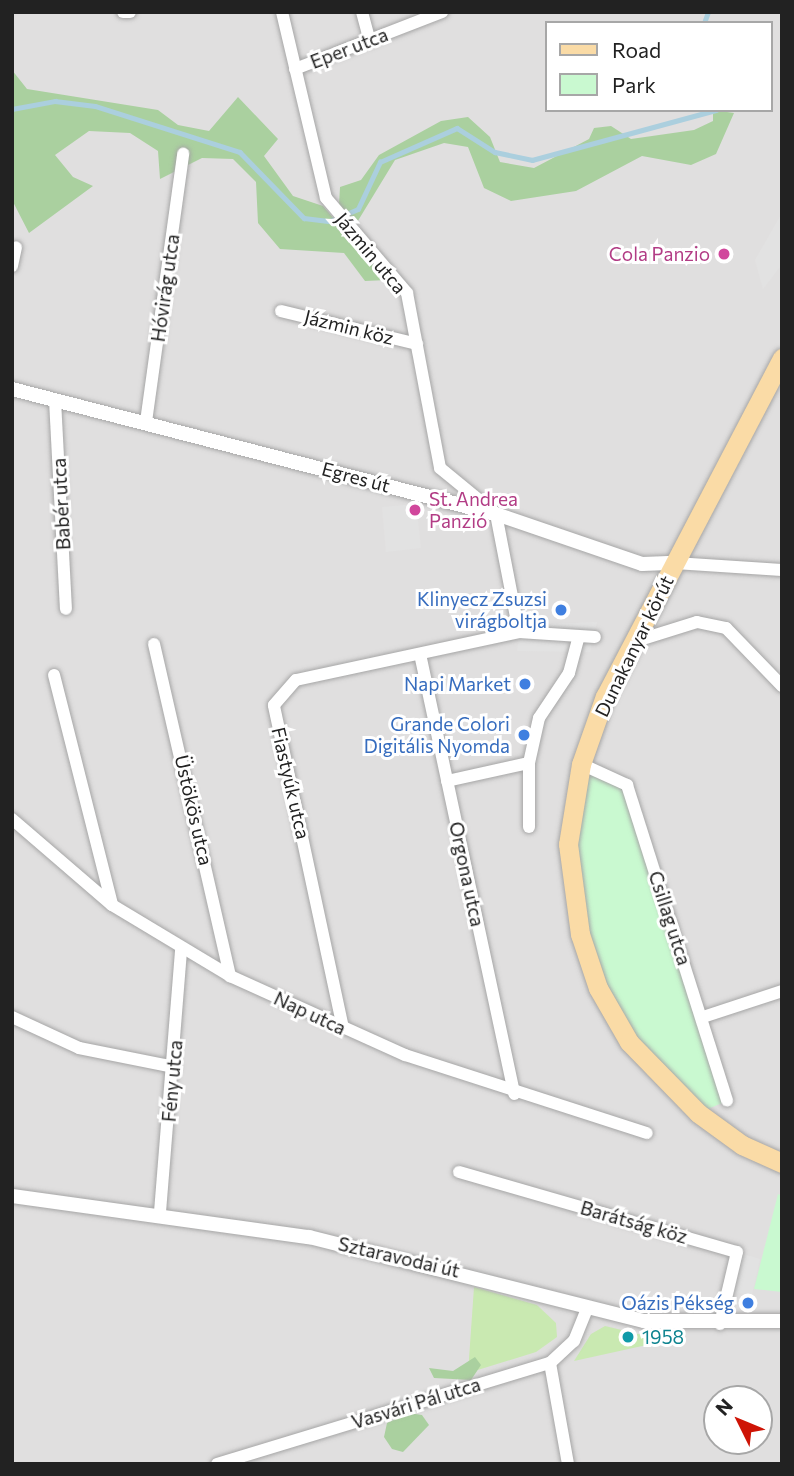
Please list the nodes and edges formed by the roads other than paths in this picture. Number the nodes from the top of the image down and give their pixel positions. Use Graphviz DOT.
graph roads {
  1 [pos="123,12"];
  2 [pos="130,12"];
  3 [pos="282,12"];
  4 [pos="362,12"];
  5 [pos="442,12"];
  6 [pos="370,41"];
  7 [pos="295,69"];
  8 [pos="183,154"];
  9 [pos="16,247"];
  10 [pos="12,266"];
  11 [pos="281,311"];
  12 [pos="417,344"];
  13 [pos="782,358"];
  14 [pos="12,389"];
  15 [pos="55,400"];
  16 [pos="146,422"];
  17 [pos="495,513"];
  18 [pos="674,563"];
  19 [pos="782,570"];
  20 [pos="66,609"];
  21 [pos="519,632"];
  22 [pos="579,636"];
  23 [pos="595,637"];
  24 [pos="633,642"];
  25 [pos="154,644"];
  26 [pos="420,654"];
  27 [pos="54,675"];
  28 [pos="781,684"];
  29 [pos="529,763"];
  30 [pos="581,764"];
  31 [pos="447,780"];
  32 [pos="12,819"];
  33 [pos="529,827"];
  34 [pos="112,905"];
  35 [pos="181,950"];
  36 [pos="230,976"];
  37 [pos="782,991"];
  38 [pos="12,1017"];
  39 [pos="703,1017"];
  40 [pos="343,1028"];
  41 [pos="174,1067"];
  42 [pos="514,1094"];
  43 [pos="727,1101"];
  44 [pos="647,1133"];
  45 [pos="782,1163"];
  46 [pos="459,1172"];
  47 [pos="12,1196"];
  48 [pos="160,1212"];
  49 [pos="587,1308"];
  50 [pos="782,1321"];
  51 [pos="720,1324"];
  52 [pos="550,1363"];
  53 [pos="217,1464"];
  54 [pos="568,1464"];
  1 -- 2 [label="street"];
  3 -- 7 [label="street, Jázmin utca"];
  4 -- 6 [label="street"];
  5 -- 6 [label="street, Eper utca"];
  6 -- 7 [label="street, Eper utca"];
  7 -- 12 [label="street, Jázmin utca"];
  8 -- 16 [label="street, Hóvirág utca"];
  9 -- 10 [label="street"];
  11 -- 12 [label="street, Jázmin köz"];
  12 -- 17 [label="street, Jázmin utca"];
  13 -- 18 [label="main road, Dunakanyar körút"];
  14 -- 15 [label="street, Egres út"];
  15 -- 16 [label="street, Egres út"];
  15 -- 20 [label="street, Babér utca"];
  16 -- 17 [label="street, Egres út"];
  17 -- 18 [label="street, Egres út"];
  17 -- 21 [label="street"];
  18 -- 19 [label="street, Egres út"];
  18 -- 24 [label="main road, Dunakanyar körút"];
  21 -- 22 [label="street, Fiastyúk utca"];
  21 -- 26 [label="street, Fiastyúk utca"];
  22 -- 23 [label="street, Fiastyúk utca"];
  22 -- 29 [label="street"];
  24 -- 28 [label="street"];
  24 -- 30 [label="main road, Dunakanyar körút"];
  25 -- 36 [label="street, Üstökös utca"];
  26 -- 31 [label="street, Orgona utca"];
  26 -- 40 [label="street, Fiastyúk utca"];
  27 -- 34 [label="street"];
  29 -- 31 [label="street"];
  29 -- 33 [label="street"];
  30 -- 39 [label="street, Csillag utca"];
  30 -- 45 [label="main road, Dunakanyar körút"];
  31 -- 42 [label="street, Orgona utca"];
  32 -- 34 [label="street, Nap utca"];
  34 -- 35 [label="street, Nap utca"];
  35 -- 36 [label="street, Nap utca"];
  35 -- 41 [label="street, Fény utca"];
  36 -- 40 [label="street, Nap utca"];
  37 -- 39 [label="street"];
  38 -- 41 [label="street"];
  39 -- 43 [label="street, Csillag utca"];
  40 -- 42 [label="street, Nap utca"];
  41 -- 48 [label="street, Fény utca"];
  42 -- 44 [label="street, Nap utca"];
  46 -- 51 [label="street, Barátság köz"];
  47 -- 48 [label="street, Sztaravodai út"];
  48 -- 49 [label="street, Sztaravodai út"];
  49 -- 51 [label="street, Sztaravodai út"];
  49 -- 52 [label="street, Vasvári Pál utca"];
  50 -- 51 [label="street, Sztaravodai út"];
  52 -- 53 [label="street, Vasvári Pál utca"];
  52 -- 54 [label="street"];
}
